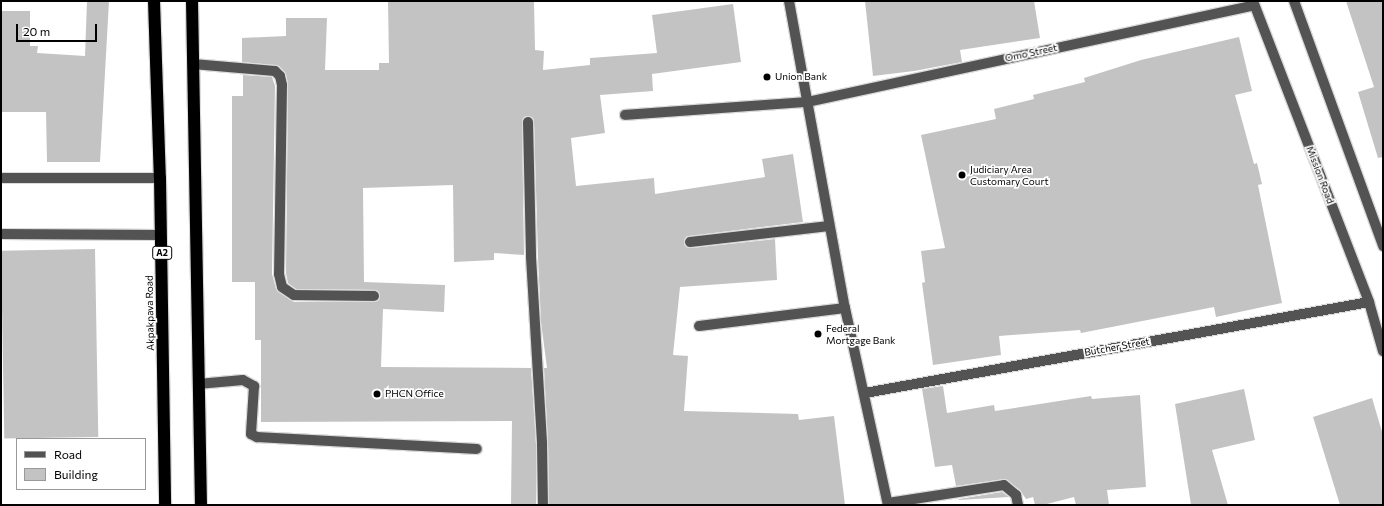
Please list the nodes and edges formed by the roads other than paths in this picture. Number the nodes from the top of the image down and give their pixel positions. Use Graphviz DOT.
graph roads {
  1 [pos="154,1"];
  2 [pos="192,1"];
  3 [pos="789,1"];
  4 [pos="1294,1"];
  5 [pos="1254,3"];
  6 [pos="193,64"];
  7 [pos="807,102"];
  8 [pos="625,115"];
  9 [pos="528,122"];
  10 [pos="1,178"];
  11 [pos="160,178"];
  12 [pos="829,226"];
  13 [pos="1,234"];
  14 [pos="161,235"];
  15 [pos="690,242"];
  16 [pos="1383,246"];
  17 [pos="374,296"];
  18 [pos="1369,302"];
  19 [pos="845,308"];
  20 [pos="699,326"];
  21 [pos="1383,351"];
  22 [pos="198,384"];
  23 [pos="864,393"];
  24 [pos="477,449"];
  25 [pos="888,504"];
  26 [pos="165,505"];
  27 [pos="201,505"];
  28 [pos="543,505"];
  29 [pos="1018,505"];
  1 -- 11 [label="highway, Akpakpava Road / A2"];
  2 -- 6 [label="highway"];
  3 -- 7 [label="street"];
  4 -- 16 [label="street"];
  5 -- 7 [label="street, Omo Street"];
  5 -- 18 [label="street, Mission Road"];
  6 -- 17 [label="street"];
  6 -- 22 [label="highway"];
  7 -- 8 [label="street, Omo Street"];
  7 -- 12 [label="street"];
  9 -- 28 [label="street"];
  10 -- 11 [label="street"];
  11 -- 14 [label="highway, Akpakpava Road / A2"];
  12 -- 15 [label="street"];
  12 -- 19 [label="street"];
  13 -- 14 [label="street"];
  14 -- 26 [label="highway, Akpakpava Road / A2"];
  18 -- 21 [label="street, Mission Road"];
  18 -- 23 [label="street, Butcher Street"];
  19 -- 20 [label="street"];
  19 -- 23 [label="street"];
  22 -- 24 [label="street"];
  22 -- 27 [label="highway"];
  23 -- 25 [label="street"];
  25 -- 29 [label="street"];
}
